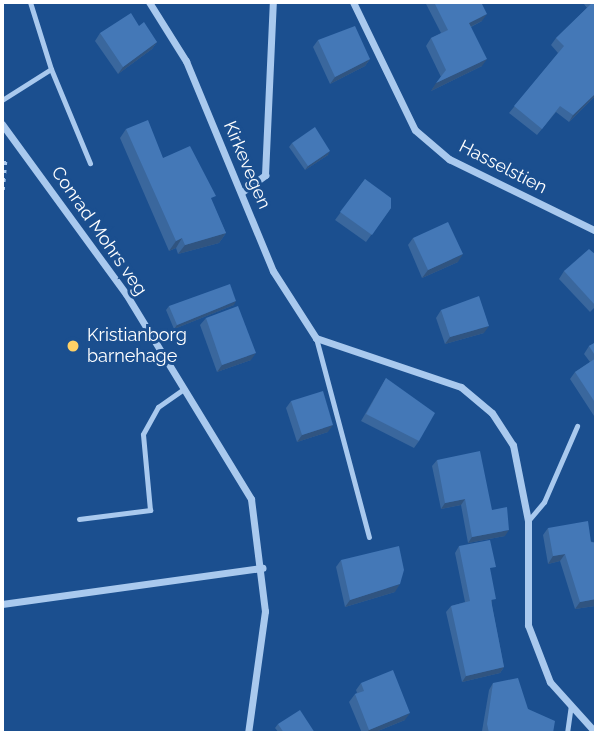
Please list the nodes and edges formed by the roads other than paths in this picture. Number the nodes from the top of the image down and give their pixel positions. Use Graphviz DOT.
graph roads {
  1 [pos="30,2"];
  2 [pos="149,2"];
  3 [pos="273,2"];
  4 [pos="353,2"];
  5 [pos="51,69"];
  6 [pos="2,100"];
  7 [pos="3,129"];
  8 [pos="90,163"];
  9 [pos="242,192"];
  10 [pos="596,231"];
  11 [pos="316,338"];
  12 [pos="184,389"];
  13 [pos="577,426"];
  14 [pos="79,519"];
  15 [pos="528,520"];
  16 [pos="369,537"];
  17 [pos="264,568"];
  18 [pos="2,604"];
  19 [pos="571,705"];
  20 [pos="248,733"];
  21 [pos="567,733"];
  22 [pos="596,733"];
  1 -- 5 [label="lane, Conrad Mohrs veg"];
  2 -- 9 [label="street, Kirkevegen"];
  3 -- 9 [label="street"];
  4 -- 10 [label="street, Hasselstien"];
  5 -- 6 [label="lane"];
  5 -- 8 [label="lane, Conrad Mohrs veg"];
  7 -- 12 [label="street, Conrad Mohrs veg"];
  9 -- 11 [label="street, Kirkevegen"];
  11 -- 15 [label="street"];
  11 -- 16 [label="lane, Kirkevegen"];
  12 -- 14 [label="lane"];
  12 -- 17 [label="street, Conrad Mohrs veg"];
  13 -- 15 [label="lane"];
  15 -- 19 [label="street"];
  17 -- 18 [label="street"];
  17 -- 20 [label="street, Conrad Mohrs veg"];
  19 -- 21 [label="lane"];
  19 -- 22 [label="street"];
}
